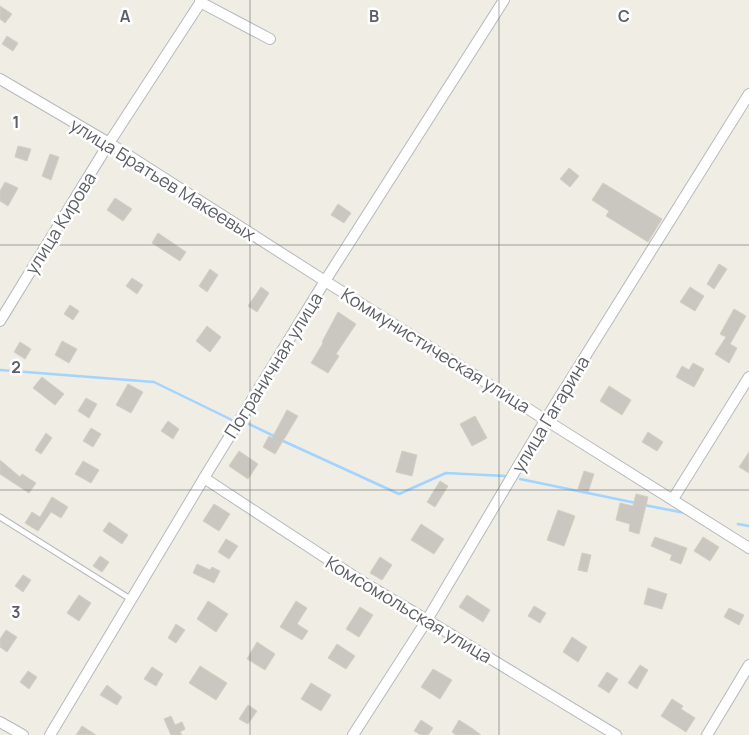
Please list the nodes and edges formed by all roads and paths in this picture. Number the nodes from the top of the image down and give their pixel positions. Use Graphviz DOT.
graph roads {
  1 [pos="504,0"];
  2 [pos="201,1"];
  3 [pos="270,39"];
  4 [pos="0,79"];
  5 [pos="749,94"];
  6 [pos="109,143"];
  7 [pos="325,282"];
  8 [pos="0,321"];
  9 [pos="749,377"];
  10 [pos="546,419"];
  11 [pos="204,478"];
  12 [pos="673,499"];
  13 [pos="0,517"];
  14 [pos="749,548"];
  15 [pos="132,600"];
  16 [pos="427,620"];
  17 [pos="749,665"];
  18 [pos="0,722"];
  19 [pos="23,735"];
  20 [pos="50,735"];
  21 [pos="353,735"];
  22 [pos="616,735"];
  23 [pos="707,735"];
  1 -- 7 [label="street, Пограничная улица"];
  2 -- 3 [label="street"];
  2 -- 6 [label="street, улица Кирова"];
  4 -- 6 [label="street, улица Братьев Макеевых"];
  5 -- 10 [label="street, улица Гагарина"];
  6 -- 7 [label="street, улица Братьев Макеевых"];
  6 -- 8 [label="street, улица Кирова"];
  7 -- 10 [label="street, Коммунистическая улица"];
  7 -- 11 [label="street, Пограничная улица"];
  9 -- 12 [label="street"];
  10 -- 12 [label="street, Коммунистическая улица"];
  10 -- 16 [label="street, улица Гагарина"];
  11 -- 15 [label="street, Пограничная улица"];
  11 -- 16 [label="street, Комсомольская улица"];
  12 -- 14 [label="street, Коммунистическая улица"];
  13 -- 15 [label="lane"];
  15 -- 20 [label="street, Пограничная улица"];
  16 -- 21 [label="street, улица Гагарина"];
  16 -- 22 [label="street, Комсомольская улица"];
  17 -- 23 [label="street"];
  18 -- 19 [label="street"];
}
